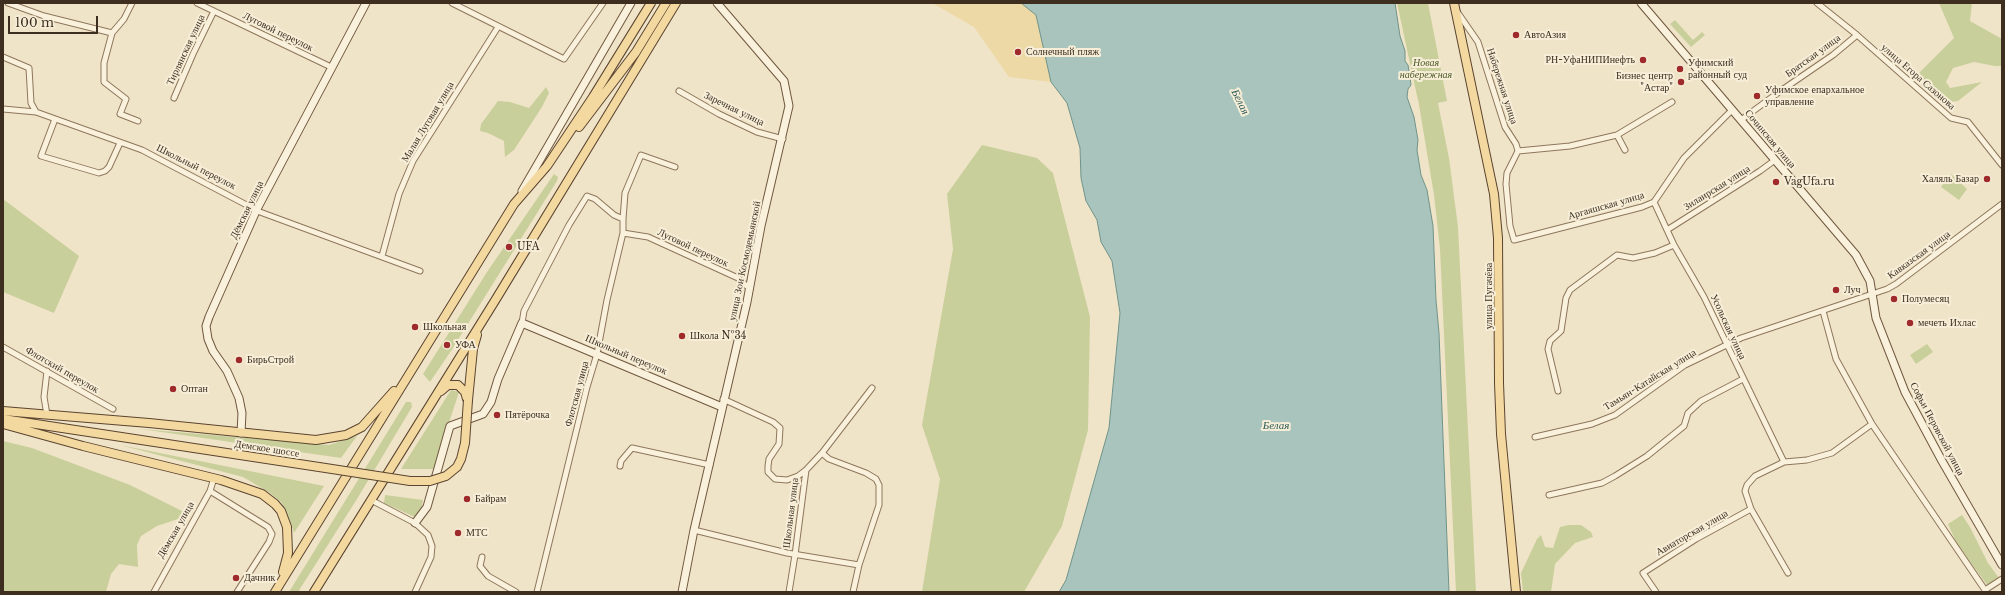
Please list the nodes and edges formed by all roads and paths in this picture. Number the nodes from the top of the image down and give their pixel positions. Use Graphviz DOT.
graph roads {
  1 [pos="8,3"];
  2 [pos="132,3"];
  3 [pos="196,3"];
  4 [pos="366,3"];
  5 [pos="452,3"];
  6 [pos="603,3"];
  7 [pos="631,3"];
  8 [pos="651,3"];
  9 [pos="666,3"];
  10 [pos="676,3"];
  11 [pos="717,3"];
  12 [pos="1641,3"];
  13 [pos="1818,3"];
  14 [pos="1455,7"];
  15 [pos="214,11"];
  16 [pos="498,27"];
  17 [pos="112,33"];
  18 [pos="1857,35"];
  19 [pos="3,57"];
  20 [pos="331,67"];
  21 [pos="679,91"];
  22 [pos="174,98"];
  23 [pos="1672,102"];
  24 [pos="3,109"];
  25 [pos="1732,110"];
  26 [pos="36,112"];
  27 [pos="55,119"];
  28 [pos="1741,120"];
  29 [pos="138,121"];
  30 [pos="1617,135"];
  31 [pos="783,140"];
  32 [pos="120,143"];
  33 [pos="1625,150"];
  34 [pos="1518,151"];
  35 [pos="1775,160"];
  36 [pos="2002,165"];
  37 [pos="547,166"];
  38 [pos="674,167"];
  39 [pos="1654,202"];
  40 [pos="514,204"];
  41 [pos="2002,204"];
  42 [pos="258,209"];
  43 [pos="622,219"];
  44 [pos="1667,230"];
  45 [pos="623,232"];
  46 [pos="1674,245"];
  47 [pos="382,256"];
  48 [pos="420,271"];
  49 [pos="750,289"];
  50 [pos="1872,294"];
  51 [pos="1823,311"];
  52 [pos="487,313"];
  53 [pos="522,323"];
  54 [pos="1726,345"];
  55 [pos="3,347"];
  56 [pos="597,354"];
  57 [pos="416,364"];
  58 [pos="47,371"];
  59 [pos="1743,379"];
  60 [pos="872,388"];
  61 [pos="1558,391"];
  62 [pos="723,399"];
  63 [pos="468,400"];
  64 [pos="722,407"];
  65 [pos="113,409"];
  66 [pos="3,412"];
  67 [pos="47,414"];
  68 [pos="424,414"];
  69 [pos="3,419"];
  70 [pos="3,424"];
  71 [pos="1872,424"];
  72 [pos="241,432"];
  73 [pos="1535,437"];
  74 [pos="822,453"];
  75 [pos="1784,462"];
  76 [pos="710,465"];
  77 [pos="620,466"];
  78 [pos="806,470"];
  79 [pos="214,478"];
  80 [pos="210,491"];
  81 [pos="1549,495"];
  82 [pos="371,500"];
  83 [pos="1751,509"];
  84 [pos="415,523"];
  85 [pos="694,530"];
  86 [pos="795,555"];
  87 [pos="482,558"];
  88 [pos="859,565"];
  89 [pos="2002,565"];
  90 [pos="1788,573"];
  91 [pos="2002,579"];
  92 [pos="276,589"];
  93 [pos="154,592"];
  94 [pos="237,592"];
  95 [pos="314,592"];
  96 [pos="415,592"];
  97 [pos="516,592"];
  98 [pos="537,592"];
  99 [pos="682,592"];
  100 [pos="789,592"];
  101 [pos="853,592"];
  102 [pos="1516,592"];
  103 [pos="1656,592"];
  1 -- 17 [label="street"];
  2 -- 17 [label="street"];
  3 -- 15 [label="street, Луговой переулок"];
  4 -- 20 [label="street, Дёмская улица"];
  5 -- 16 [label="street"];
  6 -- 16 [label="street"];
  7 -- 40 [label="street"];
  8 -- 37 [label="main road"];
  9 -- 37 [label="main road"];
  10 -- 52 [label="main road"];
  11 -- 31 [label="street, улица Зои Космодемьянской"];
  12 -- 25 [label="street, Сочинская улица"];
  13 -- 18 [label="street, улица Егора Сазонова"];
  14 -- 34 [label="street, Набережная улица"];
  14 -- 102 [label="main road, улица Пугачёва"];
  15 -- 20 [label="street, Луговой переулок"];
  15 -- 22 [label="street, Тирлянская улица"];
  16 -- 47 [label="street, Малая Луговая улица"];
  17 -- 29 [label="street"];
  18 -- 28 [label="street, Братская улица"];
  18 -- 36 [label="street, улица Егора Сазонова"];
  19 -- 26 [label="street"];
  20 -- 42 [label="street, Дёмская улица"];
  21 -- 31 [label="street, Заречная улица"];
  23 -- 30 [label="street"];
  24 -- 26 [label="street, Школьный переулок"];
  25 -- 28 [label="street, Сочинская улица"];
  25 -- 39 [label="street, Аргаяшская улица"];
  26 -- 27 [label="street, Школьный переулок"];
  27 -- 32 [label="street, Школьный переулок"];
  27 -- 32 [label="street"];
  28 -- 35 [label="street, Сочинская улица"];
  30 -- 33 [label="street"];
  30 -- 34 [label="street"];
  31 -- 49 [label="street, улица Зои Космодемьянской"];
  32 -- 42 [label="street, Школьный переулок"];
  34 -- 39 [label="street, Аргаяшская улица"];
  35 -- 44 [label="street, Зилаирская улица"];
  35 -- 50 [label="street, Сочинская улица"];
  37 -- 40 [label="main road"];
  38 -- 43 [label="street, Флотская улица"];
  39 -- 44 [label="street, Усольская улица"];
  40 -- 57 [label="main road"];
  41 -- 50 [label="street, Кавказская улица"];
  42 -- 47 [label="street, Школьный переулок"];
  42 -- 72 [label="street, Дёмская улица"];
  43 -- 45 [label="street, Флотская улица"];
  43 -- 53 [label="street"];
  44 -- 46 [label="street, Усольская улица"];
  45 -- 49 [label="street, Луговой переулок"];
  45 -- 56 [label="street, Флотская улица"];
  46 -- 54 [label="street, Усольская улица"];
  46 -- 61 [label="street"];
  47 -- 48 [label="street, Школьный переулок"];
  49 -- 62 [label="street, улица Зои Космодемьянской"];
  50 -- 51 [label="street, Кавказская улица"];
  50 -- 89 [label="street, Софьи Перовской улица"];
  51 -- 54 [label="street, Кавказская улица"];
  51 -- 71 [label="street"];
  52 -- 63 [label="main road, Демское шоссе"];
  52 -- 68 [label="main road"];
  53 -- 56 [label="street, Школьный переулок"];
  53 -- 84 [label="street"];
  54 -- 59 [label="street, Усольская улица"];
  54 -- 73 [label="street, Тамьян-Катайская улица"];
  55 -- 58 [label="street, Флотский переулок"];
  56 -- 64 [label="street, Школьный переулок"];
  56 -- 98 [label="street, Флотская улица"];
  57 -- 72 [label="main road, Демское шоссе"];
  57 -- 92 [label="main road"];
  58 -- 65 [label="street, Флотский переулок"];
  58 -- 67 [label="street"];
  59 -- 75 [label="street, Усольская улица"];
  59 -- 81 [label="street"];
  60 -- 74 [label="street, Школьная улица"];
  62 -- 64 [label="street, улица Зои Космодемьянской"];
  62 -- 78 [label="street"];
  63 -- 68 [label="main road"];
  63 -- 69 [label="main road, Демское шоссе, bridge"];
  64 -- 76 [label="street, улица Зои Космодемьянской"];
  66 -- 67 [label="main road, Демское шоссе"];
  67 -- 72 [label="main road, Демское шоссе"];
  68 -- 82 [label="main road"];
  70 -- 79 [label="main road"];
  71 -- 75 [label="street"];
  71 -- 91 [label="street"];
  74 -- 78 [label="street, Школьная улица"];
  74 -- 88 [label="street"];
  75 -- 83 [label="street"];
  76 -- 77 [label="street"];
  76 -- 85 [label="street, улица Зои Космодемьянской"];
  78 -- 86 [label="street, Школьная улица"];
  79 -- 80 [label="street, Дёмская улица"];
  79 -- 92 [label="main road"];
  80 -- 93 [label="street, Дёмская улица"];
  80 -- 94 [label="street"];
  82 -- 84 [label="street"];
  82 -- 95 [label="main road"];
  83 -- 90 [label="street"];
  83 -- 103 [label="street, Авиаторская улица"];
  84 -- 96 [label="street"];
  85 -- 86 [label="street"];
  85 -- 99 [label="street, улица Зои Космодемьянской"];
  86 -- 88 [label="street"];
  86 -- 100 [label="street, Школьная улица"];
  87 -- 97 [label="street"];
  88 -- 101 [label="street"];
}
